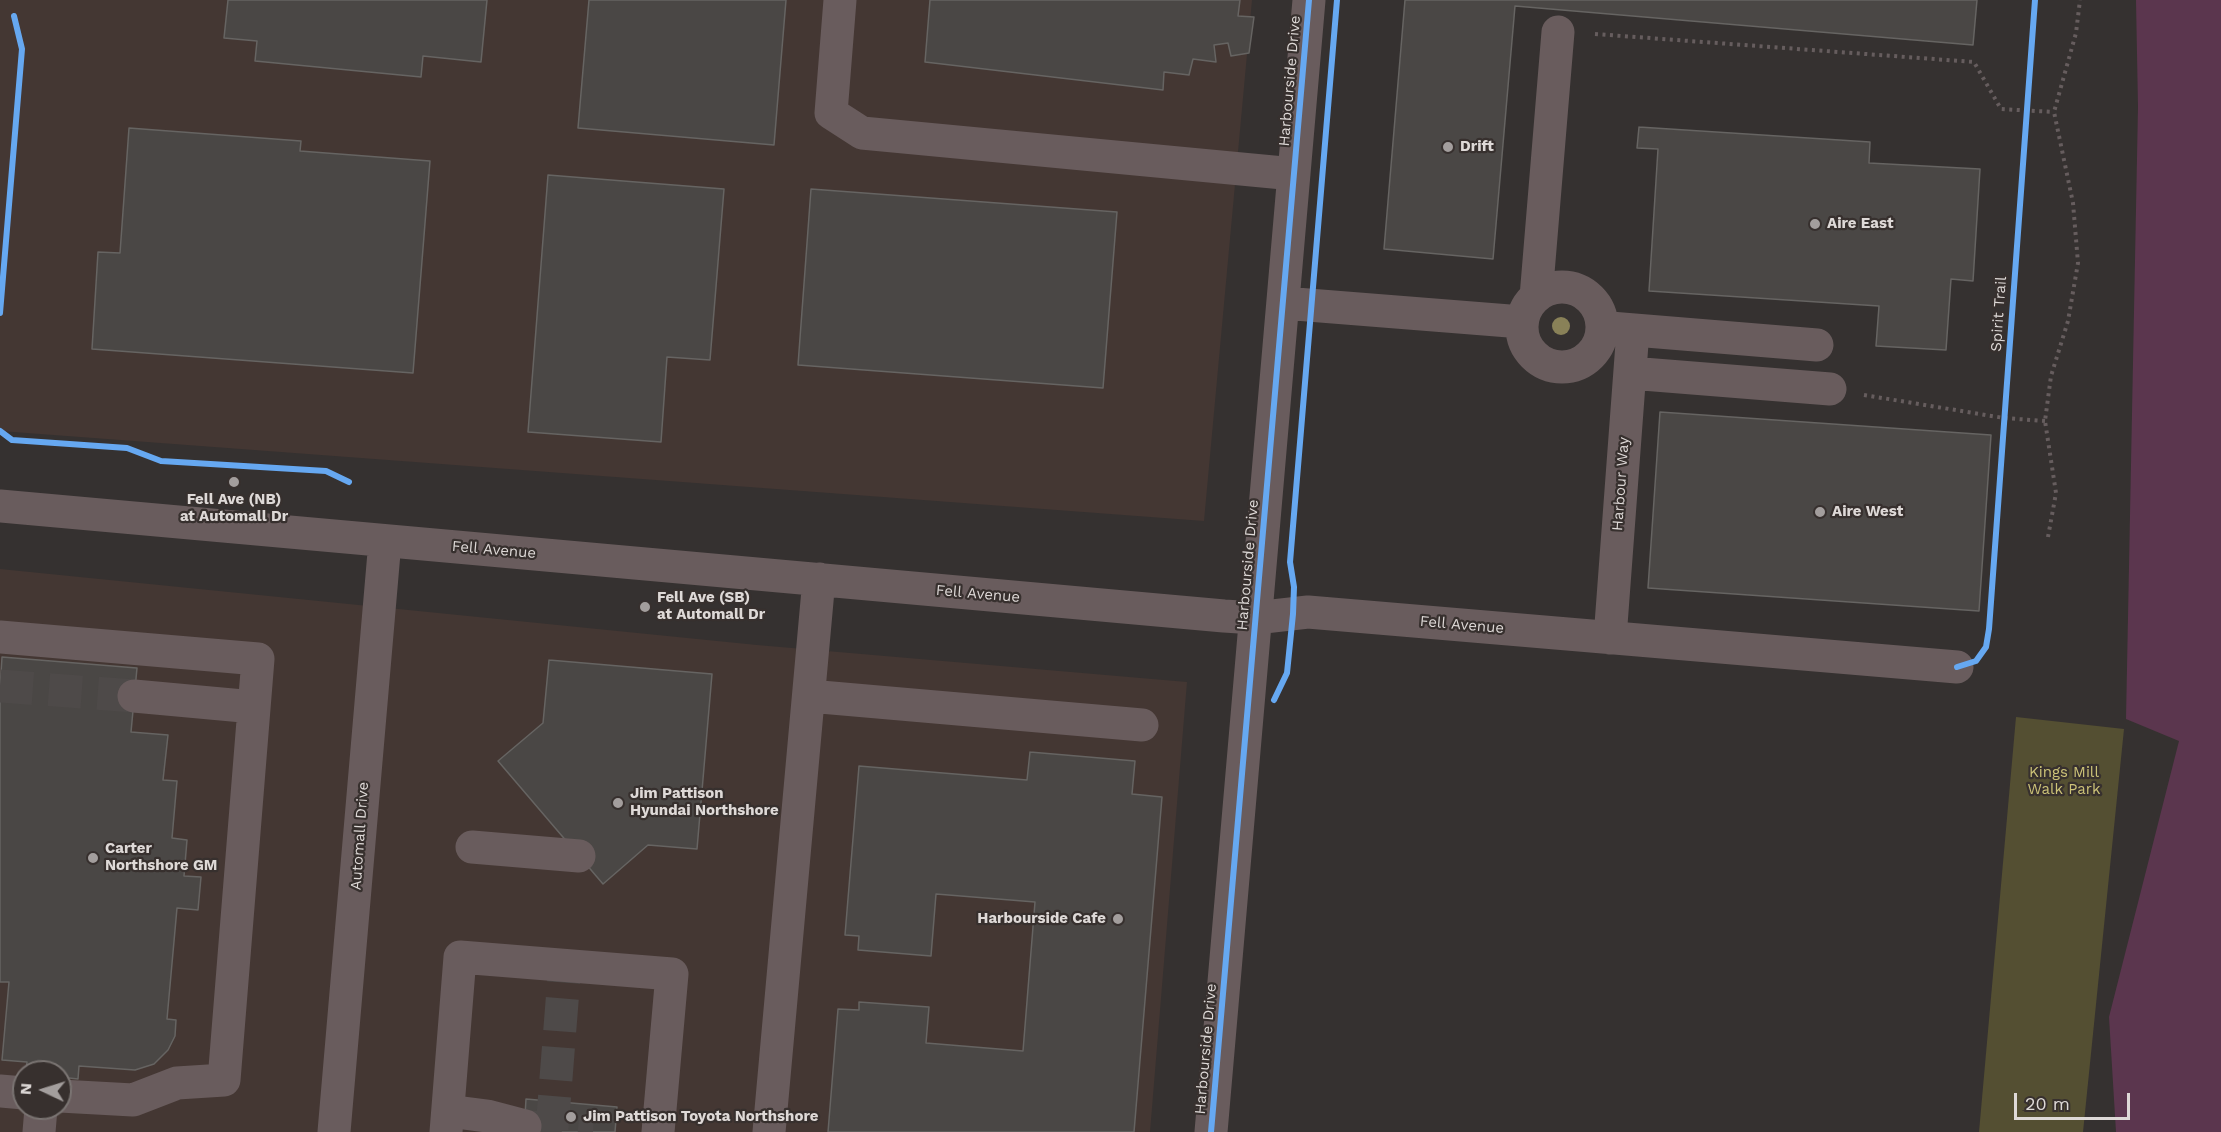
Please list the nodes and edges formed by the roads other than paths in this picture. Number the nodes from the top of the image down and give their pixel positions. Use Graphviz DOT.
graph roads {
  1 [pos="840,0"];
  2 [pos="1309,0"];
  3 [pos="1558,32"];
  4 [pos="1294,174"];
  5 [pos="1283,303"];
  6 [pos="1529,310"];
  7 [pos="1617,328"];
  8 [pos="1817,345"];
  9 [pos="1630,373"];
  10 [pos="1830,389"];
  11 [pos="0,506"];
  12 [pos="385,541"];
  13 [pos="819,579"];
  14 [pos="1255,618"];
  15 [pos="0,638"];
  16 [pos="1610,638"];
  17 [pos="1957,667"];
  18 [pos="134,696"];
  19 [pos="808,696"];
  20 [pos="254,707"];
  21 [pos="1142,725"];
  22 [pos="472,847"];
  23 [pos="579,856"];
  24 [pos="72,1097"];
  25 [pos="447,1122"];
  26 [pos="525,1126"];
  27 [pos="334,1132"];
  28 [pos="658,1132"];
  29 [pos="770,1132"];
  30 [pos="1211,1132"];
  1 -- 4 [label="street"];
  2 -- 4 [label="street, Harbourside Drive"];
  3 -- 6 [label="street"];
  4 -- 5 [label="street, Harbourside Drive"];
  5 -- 6 [label="street"];
  5 -- 14 [label="street, Harbourside Drive"];
  6 -- 7 [label="street"];
  6 -- 7 [label="street"];
  7 -- 8 [label="street"];
  7 -- 9 [label="street, Harbour Way"];
  9 -- 10 [label="street"];
  9 -- 16 [label="street, Harbour Way"];
  11 -- 12 [label="street, Fell Avenue"];
  12 -- 13 [label="street, Fell Avenue"];
  12 -- 27 [label="street, Automall Drive"];
  13 -- 14 [label="street, Fell Avenue"];
  13 -- 19 [label="street"];
  14 -- 16 [label="street, Fell Avenue"];
  14 -- 30 [label="street, Harbourside Drive"];
  15 -- 20 [label="street"];
  16 -- 17 [label="street, Fell Avenue"];
  18 -- 20 [label="street"];
  19 -- 21 [label="street"];
  19 -- 29 [label="street"];
  20 -- 24 [label="street"];
  22 -- 23 [label="street"];
  25 -- 26 [label="street"];
  25 -- 28 [label="street"];
}
